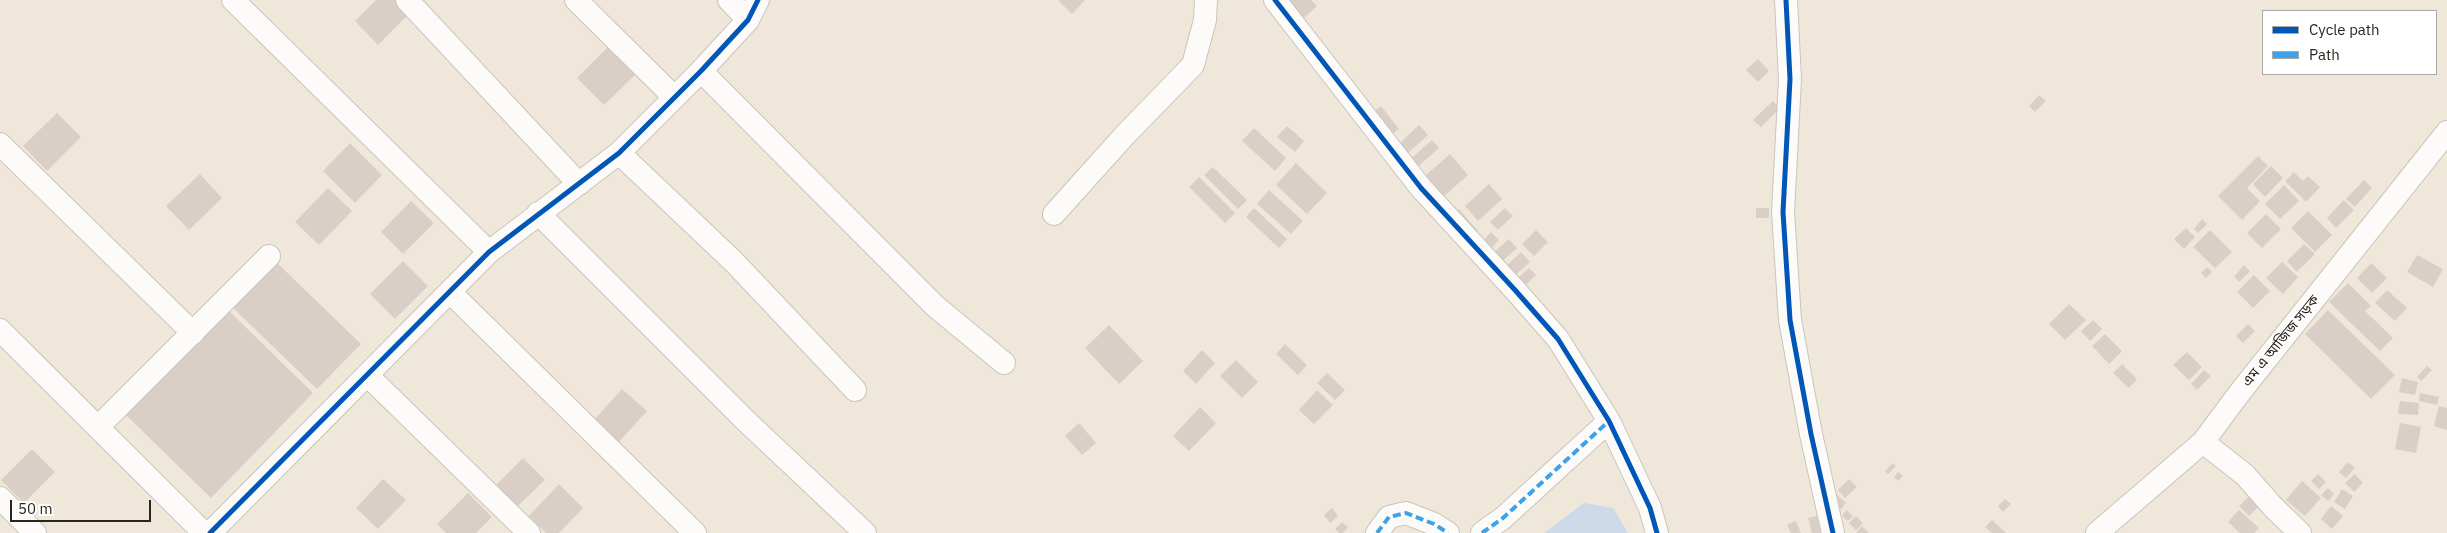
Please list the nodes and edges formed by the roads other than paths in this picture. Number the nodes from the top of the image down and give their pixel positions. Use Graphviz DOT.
graph roads {
  1 [pos="234,0"];
  2 [pos="407,0"];
  3 [pos="576,0"];
  4 [pos="729,0"];
  5 [pos="1206,0"];
  6 [pos="1275,0"];
  7 [pos="1786,0"];
  8 [pos="753,10"];
  9 [pos="701,70"];
  10 [pos="674,97"];
  11 [pos="2447,132"];
  12 [pos="0,144"];
  13 [pos="619,152"];
  14 [pos="579,184"];
  15 [pos="538,213"];
  16 [pos="1054,214"];
  17 [pos="489,252"];
  18 [pos="269,256"];
  19 [pos="450,292"];
  20 [pos="0,330"];
  21 [pos="193,333"];
  22 [pos="1004,362"];
  23 [pos="367,375"];
  24 [pos="855,390"];
  25 [pos="1609,421"];
  26 [pos="98,428"];
  27 [pos="2203,442"];
  28 [pos="0,498"];
  29 [pos="35,533"];
  30 [pos="204,533"];
  31 [pos="210,533"];
  32 [pos="529,533"];
  33 [pos="695,533"];
  34 [pos="865,533"];
  35 [pos="1377,533"];
  36 [pos="1448,533"];
  37 [pos="1482,533"];
  38 [pos="1657,533"];
  39 [pos="1833,533"];
  40 [pos="2097,533"];
  41 [pos="2300,533"];
  1 -- 17 [label="street"];
  2 -- 14 [label="street"];
  3 -- 10 [label="street"];
  4 -- 8 [label="street"];
  5 -- 16 [label="street"];
  6 -- 25 [label="street"];
  7 -- 39 [label="street"];
  8 -- 9 [label="street"];
  9 -- 10 [label="street"];
  9 -- 22 [label="street"];
  10 -- 13 [label="street"];
  11 -- 27 [label="street, এম এ আজিজ সড়ক"];
  12 -- 21 [label="street"];
  13 -- 14 [label="street"];
  13 -- 24 [label="street"];
  14 -- 15 [label="street"];
  15 -- 17 [label="street"];
  15 -- 34 [label="street"];
  17 -- 19 [label="street"];
  18 -- 21 [label="street"];
  19 -- 23 [label="street"];
  19 -- 33 [label="street"];
  20 -- 26 [label="street"];
  21 -- 26 [label="street"];
  23 -- 31 [label="street"];
  23 -- 32 [label="street"];
  25 -- 37 [label="street"];
  25 -- 38 [label="street"];
  26 -- 30 [label="street"];
  27 -- 40 [label="street, এম এ আজিজ সড়ক"];
  27 -- 41 [label="street"];
  28 -- 29 [label="street"];
  35 -- 36 [label="street"];
}
